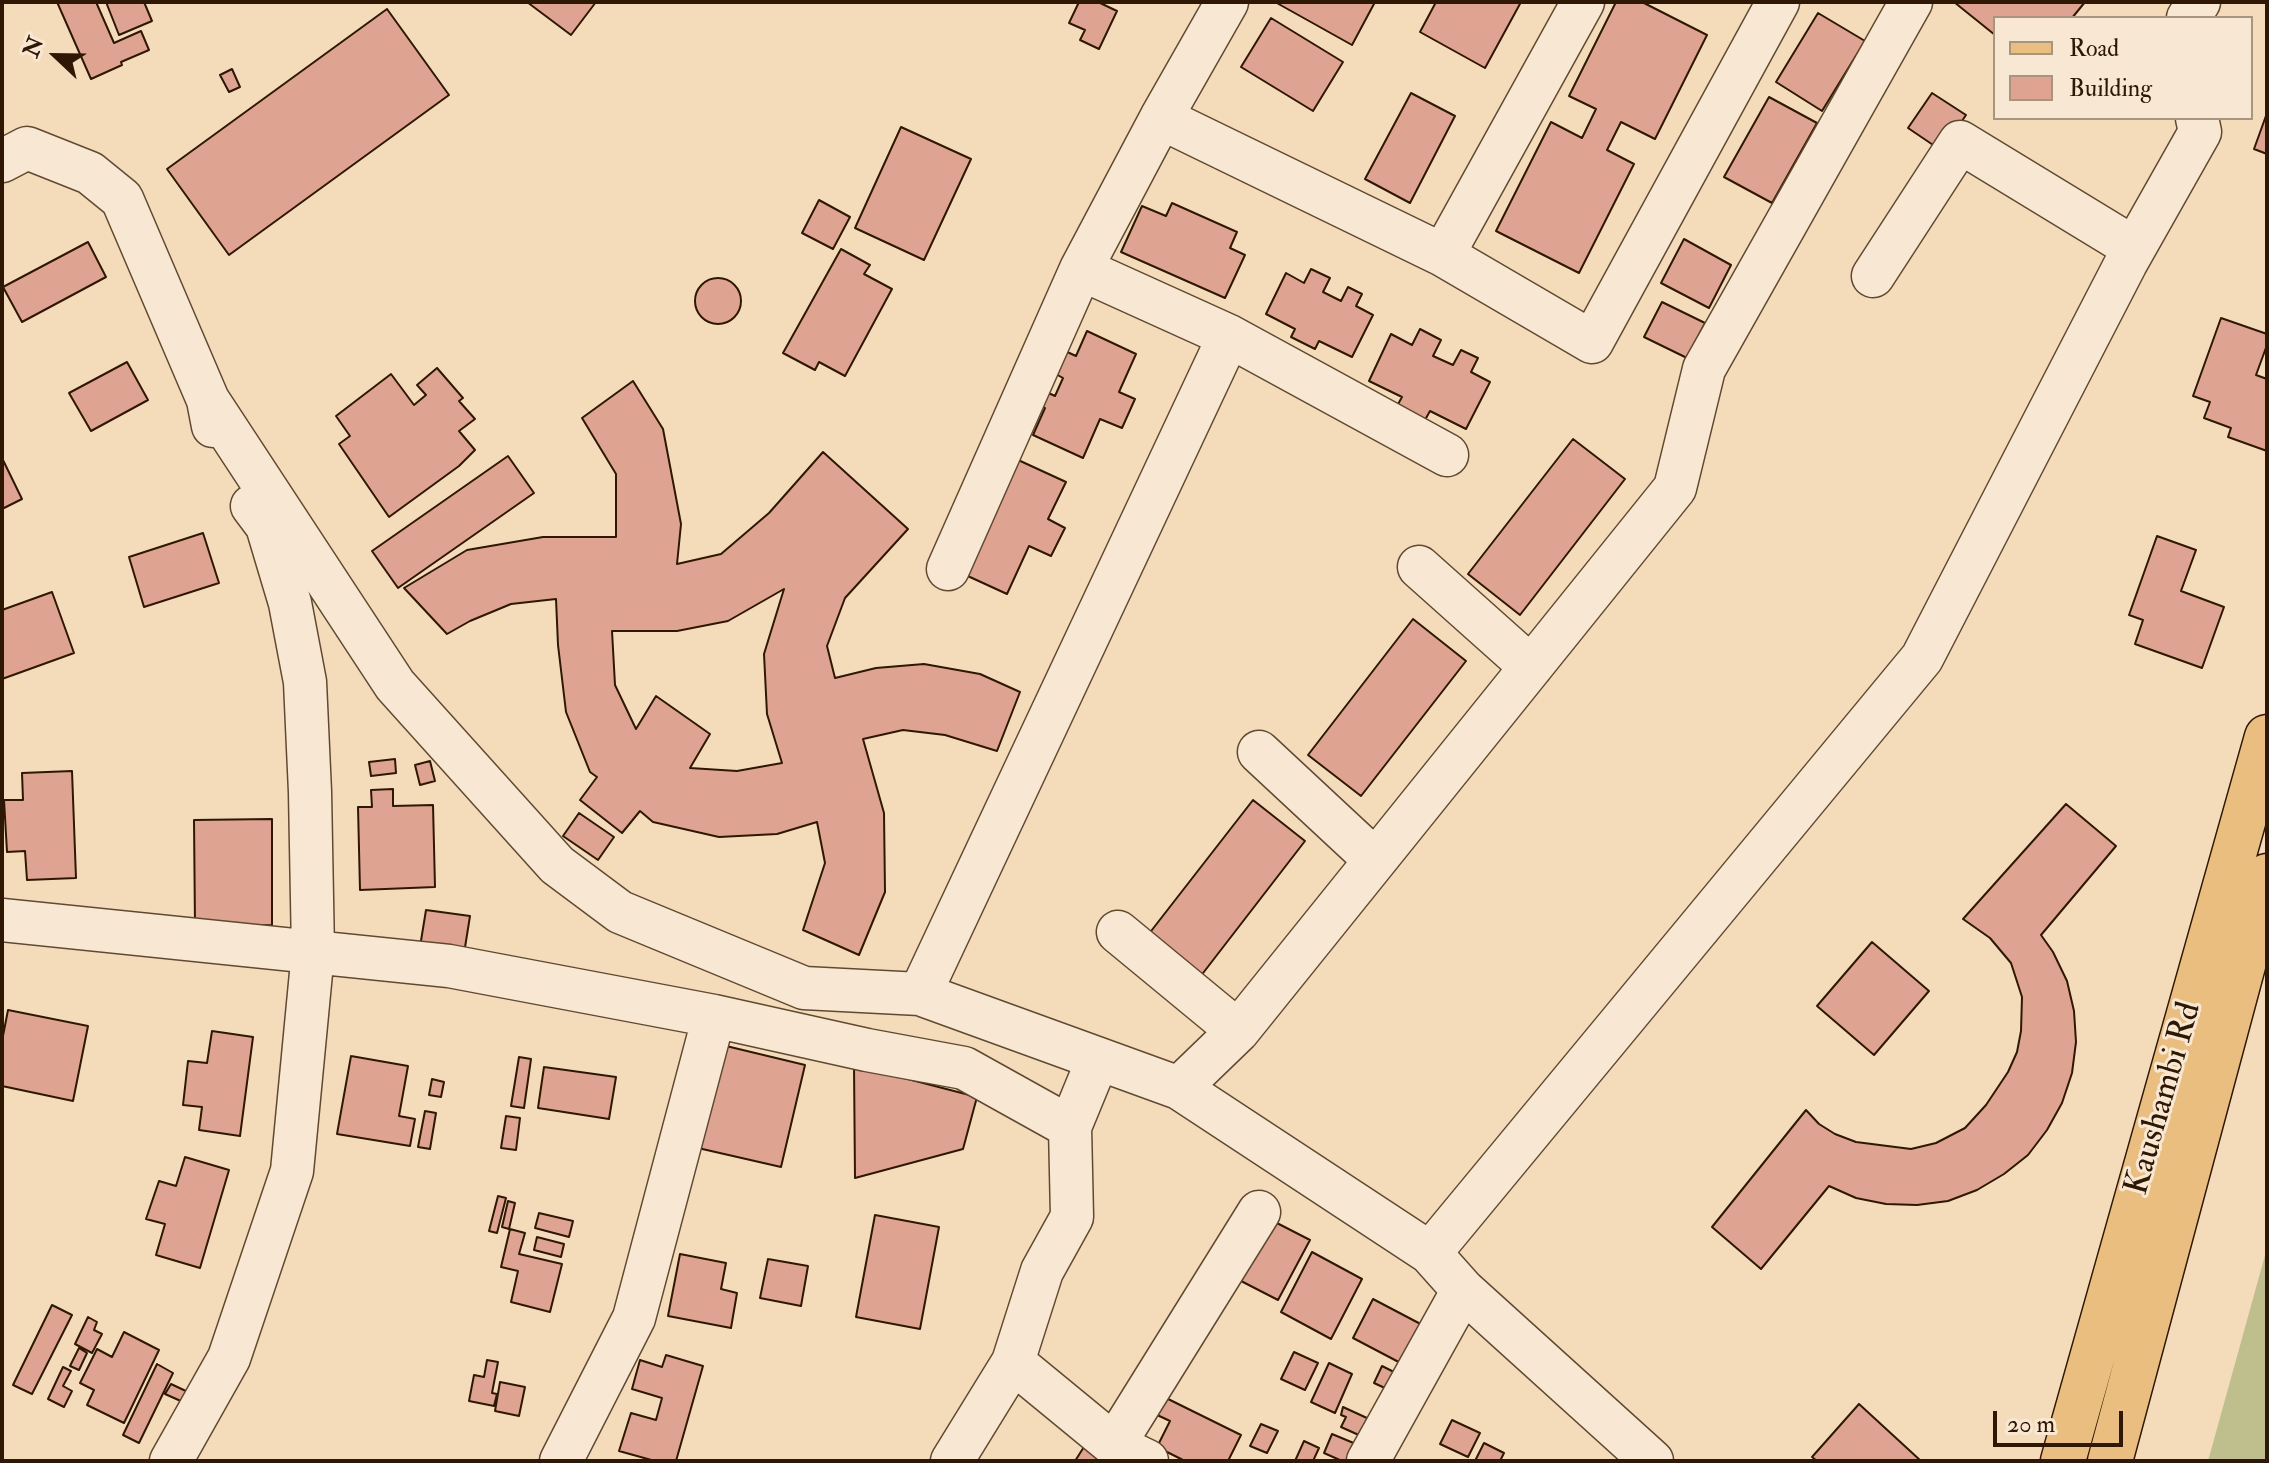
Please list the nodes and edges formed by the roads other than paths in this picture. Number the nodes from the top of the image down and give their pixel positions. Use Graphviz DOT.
graph roads {
  1 [pos="1227,2"];
  2 [pos="1583,2"];
  3 [pos="1778,2"];
  4 [pos="1911,2"];
  5 [pos="1161,118"];
  6 [pos="2197,120"];
  7 [pos="2,161"];
  8 [pos="2134,248"];
  9 [pos="1443,255"];
  10 [pos="1081,269"];
  11 [pos="1873,276"];
  12 [pos="1229,336"];
  13 [pos="208,400"];
  14 [pos="1447,455"];
  15 [pos="1419,567"];
  16 [pos="948,569"];
  17 [pos="1531,667"];
  18 [pos="2267,737"];
  19 [pos="1259,752"];
  20 [pos="1375,860"];
  21 [pos="2267,876"];
  22 [pos="2,920"];
  23 [pos="1118,932"];
  24 [pos="313,952"];
  25 [pos="920,994"];
  26 [pos="714,1016"];
  27 [pos="1238,1031"];
  28 [pos="1098,1059"];
  29 [pos="1179,1088"];
  30 [pos="1070,1127"];
  31 [pos="1259,1212"];
  32 [pos="1430,1253"];
  33 [pos="1463,1290"];
  34 [pos="1013,1362"];
  35 [pos="1130,1453"];
  36 [pos="171,1461"];
  37 [pos="561,1461"];
  38 [pos="952,1461"];
  39 [pos="1368,1461"];
  40 [pos="1652,1461"];
  41 [pos="2063,1461"];
  42 [pos="2110,1461"];
  1 -- 5 [label="street"];
  2 -- 9 [label="street"];
  3 -- 9 [label="street"];
  4 -- 17 [label="street"];
  5 -- 9 [label="street"];
  5 -- 10 [label="street"];
  6 -- 8 [label="street"];
  7 -- 13 [label="street"];
  8 -- 11 [label="street"];
  8 -- 32 [label="street"];
  10 -- 12 [label="street"];
  10 -- 16 [label="street"];
  12 -- 14 [label="street"];
  12 -- 25 [label="street"];
  13 -- 24 [label="street"];
  13 -- 25 [label="street"];
  15 -- 17 [label="street"];
  17 -- 20 [label="street"];
  18 -- 41 [label="main road, Kaushambi Rd"];
  19 -- 20 [label="street"];
  20 -- 27 [label="street"];
  21 -- 42 [label="main road"];
  22 -- 24 [label="street"];
  23 -- 27 [label="street"];
  24 -- 26 [label="street"];
  24 -- 36 [label="street"];
  25 -- 28 [label="street"];
  26 -- 30 [label="street"];
  26 -- 37 [label="street"];
  27 -- 29 [label="street"];
  28 -- 29 [label="street"];
  28 -- 30 [label="street"];
  29 -- 32 [label="street"];
  30 -- 34 [label="street"];
  31 -- 35 [label="street"];
  32 -- 33 [label="street"];
  33 -- 39 [label="street"];
  33 -- 40 [label="street"];
  34 -- 35 [label="street"];
  34 -- 38 [label="street"];
}
